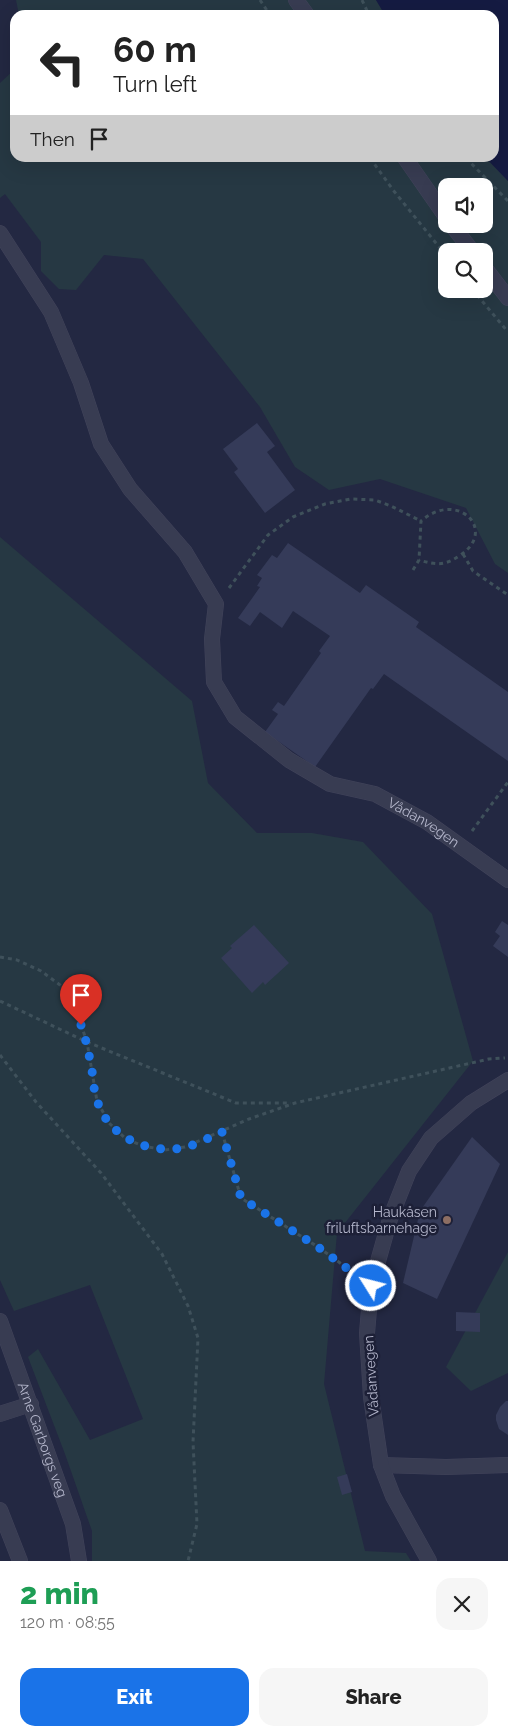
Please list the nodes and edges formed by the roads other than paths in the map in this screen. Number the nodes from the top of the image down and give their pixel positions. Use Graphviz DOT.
graph roads {
  1 [pos="408,162"];
  2 [pos="438,205"];
  3 [pos="458,233"];
  4 [pos="0,234"];
  5 [pos="466,243"];
  6 [pos="493,279"];
  7 [pos="508,298"];
  8 [pos="508,880"];
  9 [pos="508,1080"];
  10 [pos="0,1321"];
  11 [pos="31,1404"];
  12 [pos="0,1414"];
  13 [pos="381,1465"];
  14 [pos="508,1465"];
  15 [pos="0,1510"];
  16 [pos="20,1561"];
  17 [pos="80,1561"];
  18 [pos="429,1561"];
  1 -- 2 [label="street"];
  3 -- 5 [label="street"];
  4 -- 8 [label="street, Vådanvegen"];
  6 -- 7 [label="street"];
  9 -- 13 [label="street, Vådanvegen"];
  10 -- 11 [label="street, Arne Garborgs veg"];
  11 -- 12 [label="street"];
  11 -- 17 [label="street, Arne Garborgs veg"];
  13 -- 14 [label="street"];
  13 -- 18 [label="street, Vådanvegen"];
  15 -- 16 [label="street"];
}
